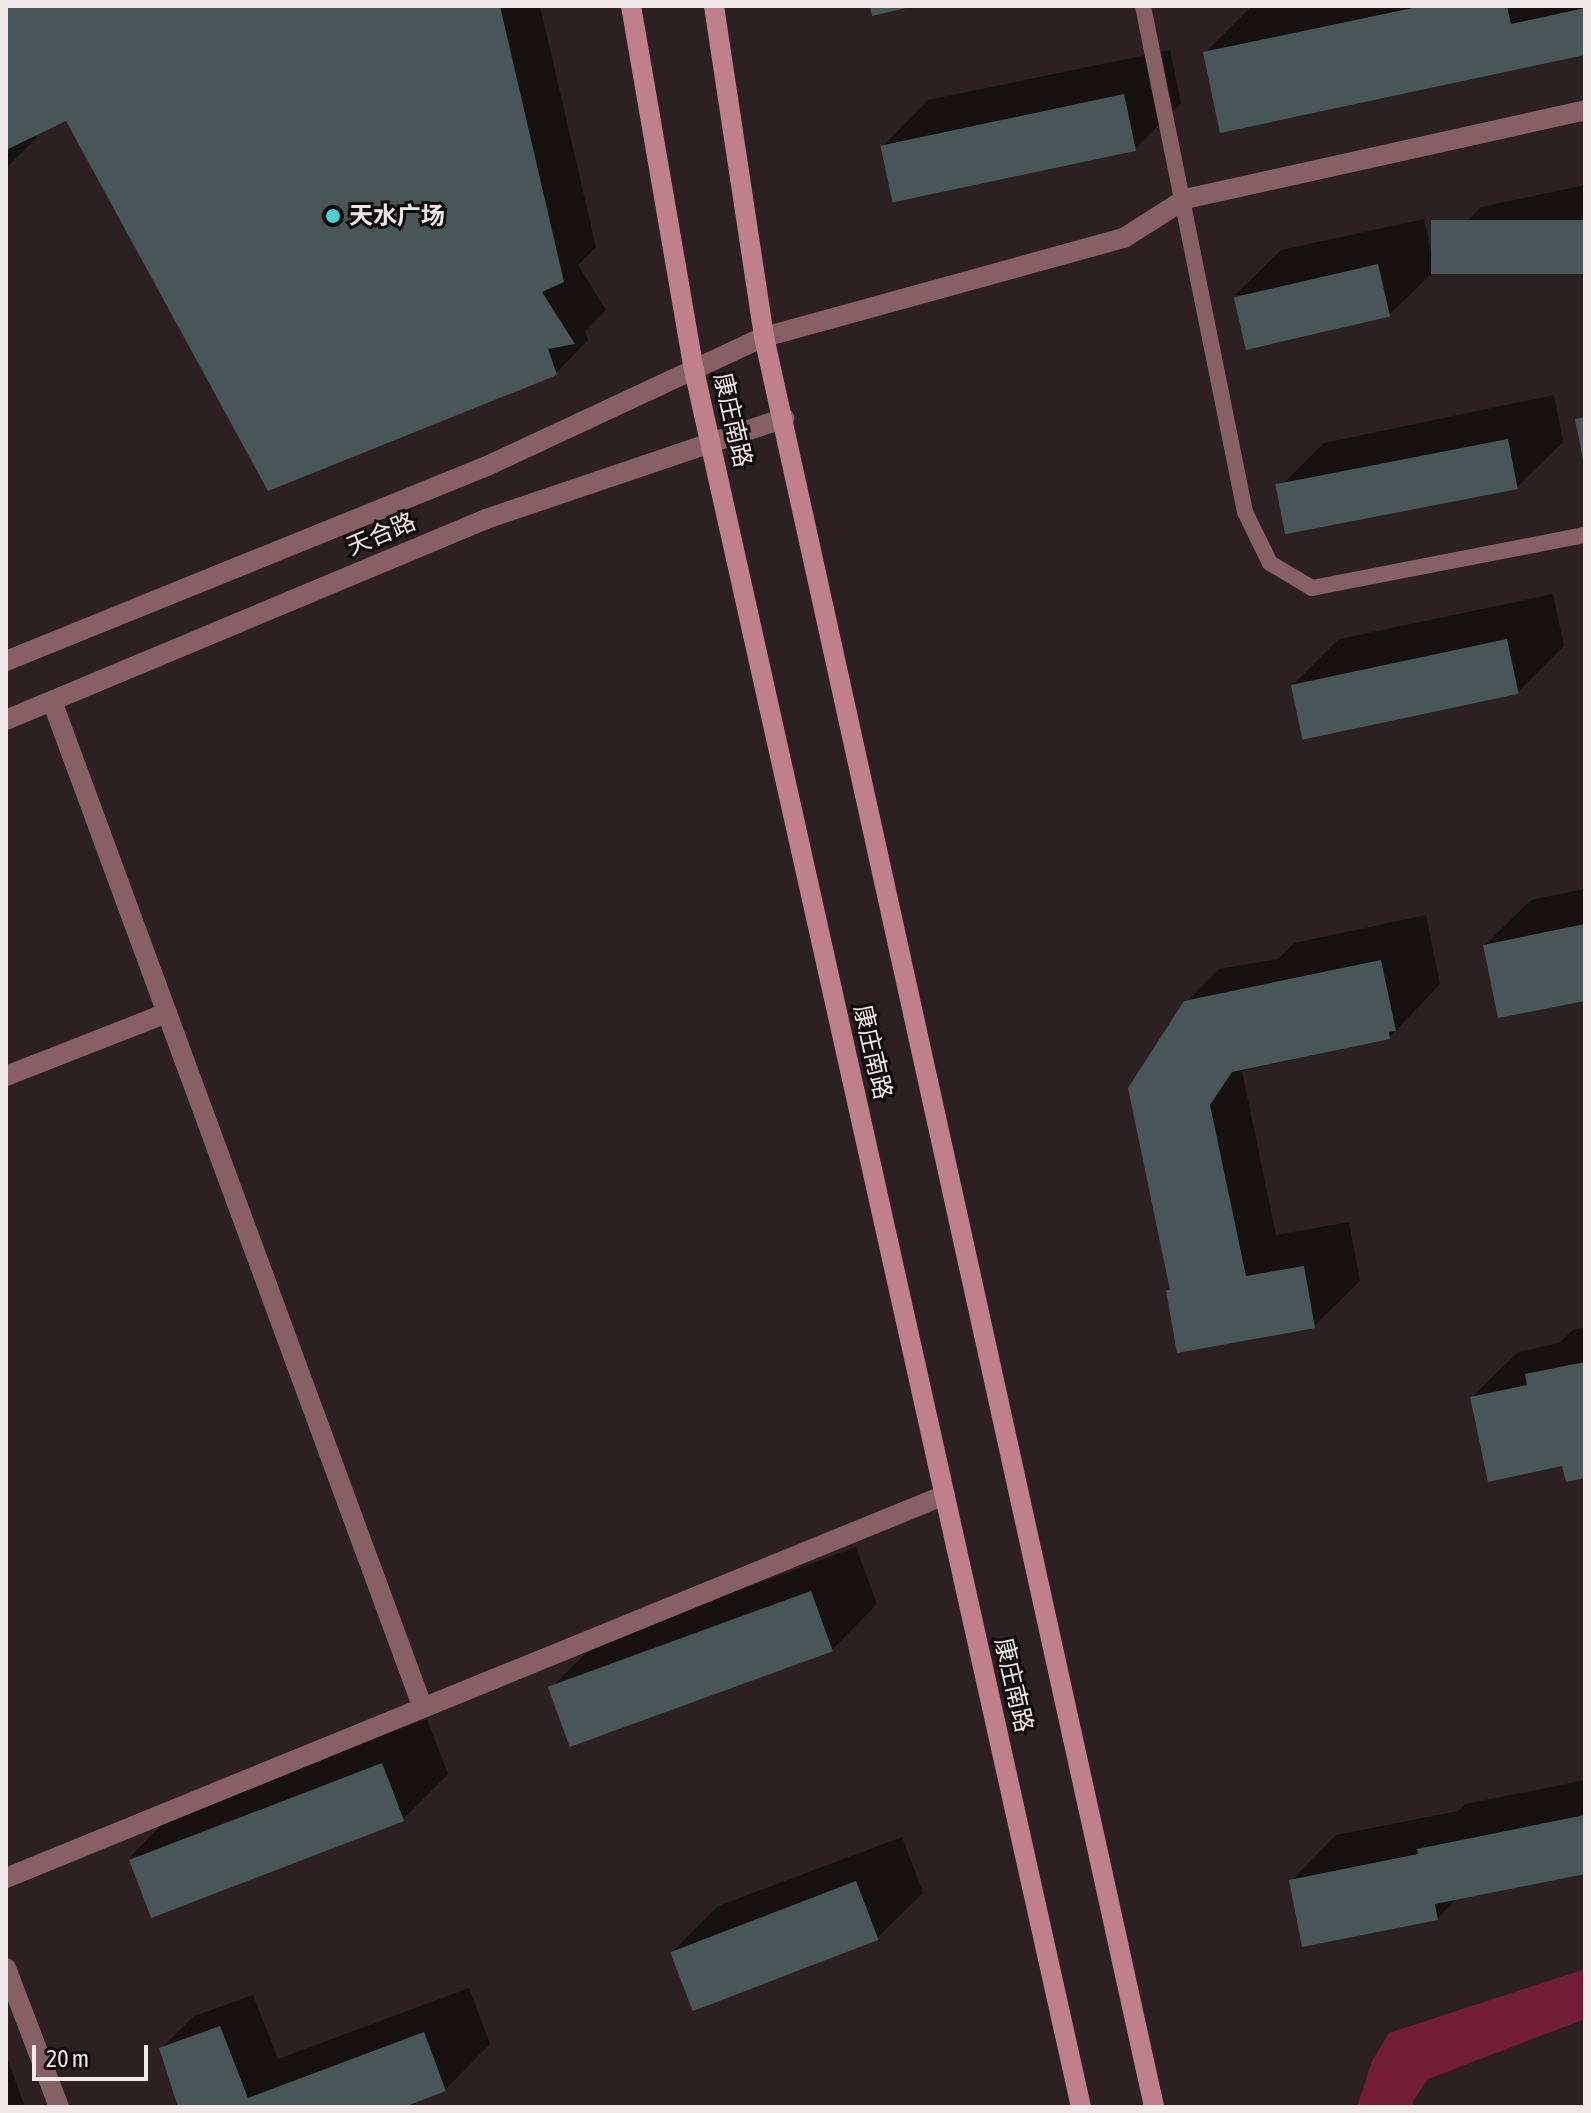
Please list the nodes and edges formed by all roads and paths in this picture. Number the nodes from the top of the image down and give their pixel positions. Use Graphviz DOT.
graph roads {
  1 [pos="631,6"];
  2 [pos="714,6"];
  3 [pos="1143,6"];
  4 [pos="1585,110"];
  5 [pos="1185,199"];
  6 [pos="764,337"];
  7 [pos="694,370"];
  8 [pos="784,418"];
  9 [pos="711,442"];
  10 [pos="1585,535"];
  11 [pos="6,661"];
  12 [pos="52,701"];
  13 [pos="6,720"];
  14 [pos="167,1013"];
  15 [pos="6,1076"];
  16 [pos="945,1495"];
  17 [pos="423,1708"];
  18 [pos="6,1878"];
  19 [pos="6,1968"];
  20 [pos="59,2107"];
  21 [pos="1081,2107"];
  22 [pos="1154,2107"];
  1 -- 7 [label="main road, 康庄南路"];
  2 -- 6 [label="main road"];
  3 -- 5 [label="lane"];
  4 -- 5 [label="street"];
  5 -- 6 [label="street, 天合路"];
  5 -- 10 [label="lane"];
  6 -- 7 [label="street, 天合路"];
  6 -- 8 [label="main road"];
  7 -- 9 [label="main road, 康庄南路"];
  7 -- 11 [label="street, 天合路"];
  8 -- 9 [label="street, 天合路"];
  8 -- 22 [label="main road"];
  9 -- 12 [label="street, 天合路"];
  9 -- 16 [label="main road, 康庄南路"];
  12 -- 13 [label="street, 天合路"];
  12 -- 14 [label="street"];
  14 -- 15 [label="street"];
  14 -- 17 [label="street"];
  16 -- 17 [label="street"];
  16 -- 21 [label="main road, 康庄南路"];
  17 -- 18 [label="street"];
  19 -- 20 [label="street"];
}
